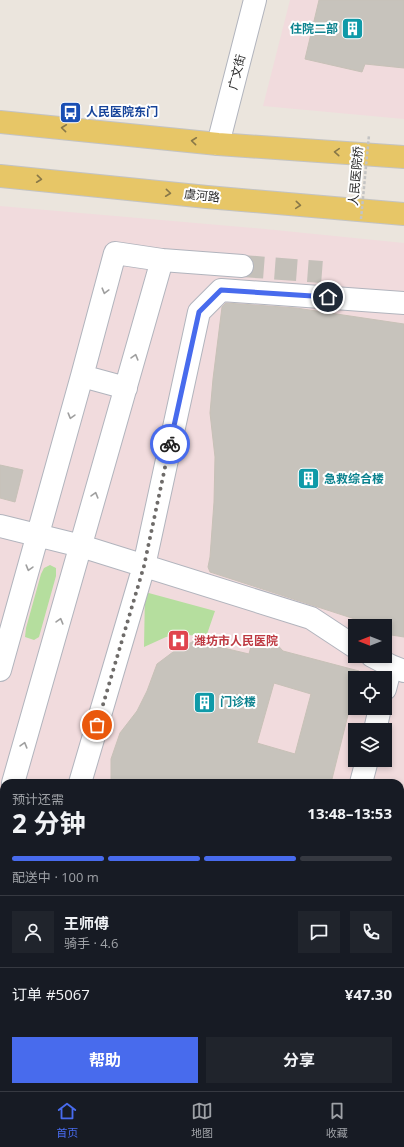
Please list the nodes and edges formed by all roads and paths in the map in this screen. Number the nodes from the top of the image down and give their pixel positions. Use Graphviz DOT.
graph roads {
  1 [pos="255,0"];
  2 [pos="0,122"];
  3 [pos="369,135"];
  4 [pos="218,144"];
  5 [pos="404,157"];
  6 [pos="0,176"];
  7 [pos="404,214"];
  8 [pos="361,220"];
  9 [pos="162,260"];
  10 [pos="242,266"];
  11 [pos="404,303"];
  12 [pos="82,376"];
  13 [pos="126,388"];
  14 [pos="0,526"];
  15 [pos="38,536"];
  16 [pos="81,546"];
  17 [pos="144,566"];
  18 [pos="348,642"];
  19 [pos="385,663"];
  20 [pos="397,669"];
  21 [pos="0,670"];
  22 [pos="365,767"];
  23 [pos="14,779"];
  24 [pos="81,779"];
  25 [pos="362,779"];
  1 -- 4 [label="street, 广文街"];
  4 -- 2 [label="main road, one-way"];
  3 -- 8 [label="path, 人民医院桥, bridge"];
  5 -- 4 [label="main road, one-way"];
  6 -- 7 [label="main road, 虞河路, one-way"];
  9 -- 10 [label="street"];
  9 -- 12 [label="street, one-way"];
  13 -- 9 [label="street, one-way"];
  11 -- 17 [label="street"];
  12 -- 13 [label="street"];
  12 -- 15 [label="street, one-way"];
  16 -- 13 [label="street, one-way"];
  14 -- 15 [label="street"];
  15 -- 16 [label="street"];
  15 -- 21 [label="street, one-way"];
  16 -- 17 [label="street"];
  23 -- 16 [label="street, one-way"];
  17 -- 18 [label="street"];
  17 -- 24 [label="street"];
  19 -- 20 [label="street"];
  22 -- 25 [label="street"];
}
